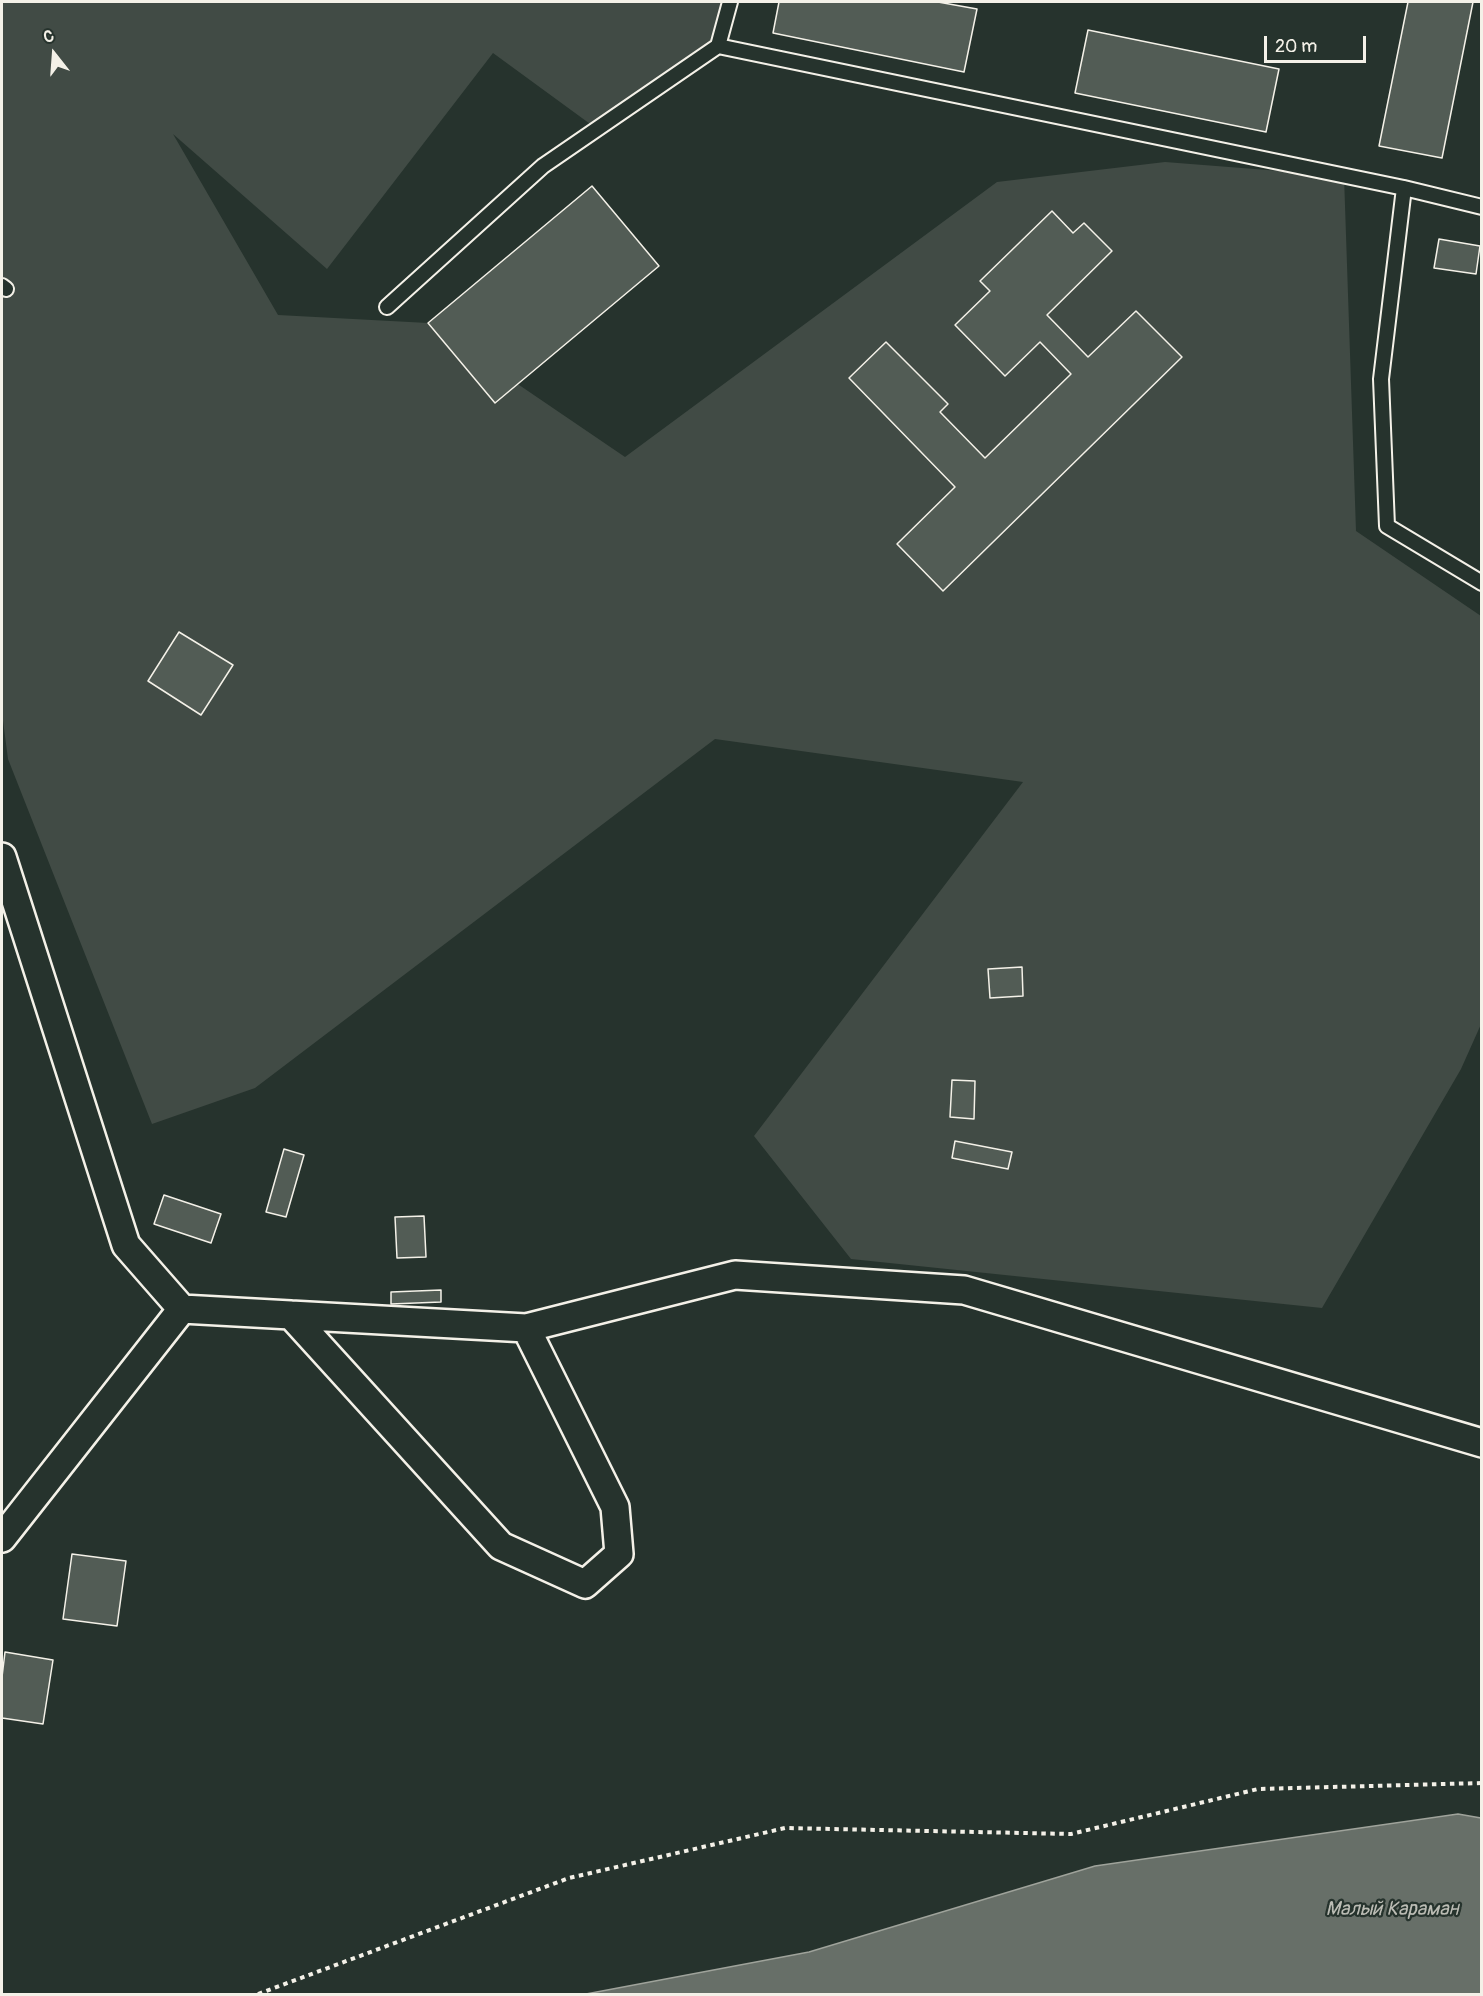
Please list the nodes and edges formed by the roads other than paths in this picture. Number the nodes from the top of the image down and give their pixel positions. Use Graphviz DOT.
graph roads {
  1 [pos="730,2"];
  2 [pos="718,46"];
  3 [pos="1404,188"];
  4 [pos="1482,207"];
  5 [pos="387,307"];
  6 [pos="1482,583"];
  7 [pos="2,857"];
  8 [pos="182,1309"];
  9 [pos="291,1315"];
  10 [pos="526,1328"];
  11 [pos="1482,1443"];
  12 [pos="2,1538"];
  1 -- 2 [label="lane"];
  2 -- 3 [label="lane"];
  2 -- 5 [label="lane"];
  3 -- 4 [label="lane"];
  3 -- 6 [label="lane"];
  7 -- 8 [label="street"];
  8 -- 9 [label="street"];
  8 -- 12 [label="street"];
  9 -- 10 [label="street"];
  9 -- 10 [label="street"];
  10 -- 11 [label="street"];
}
